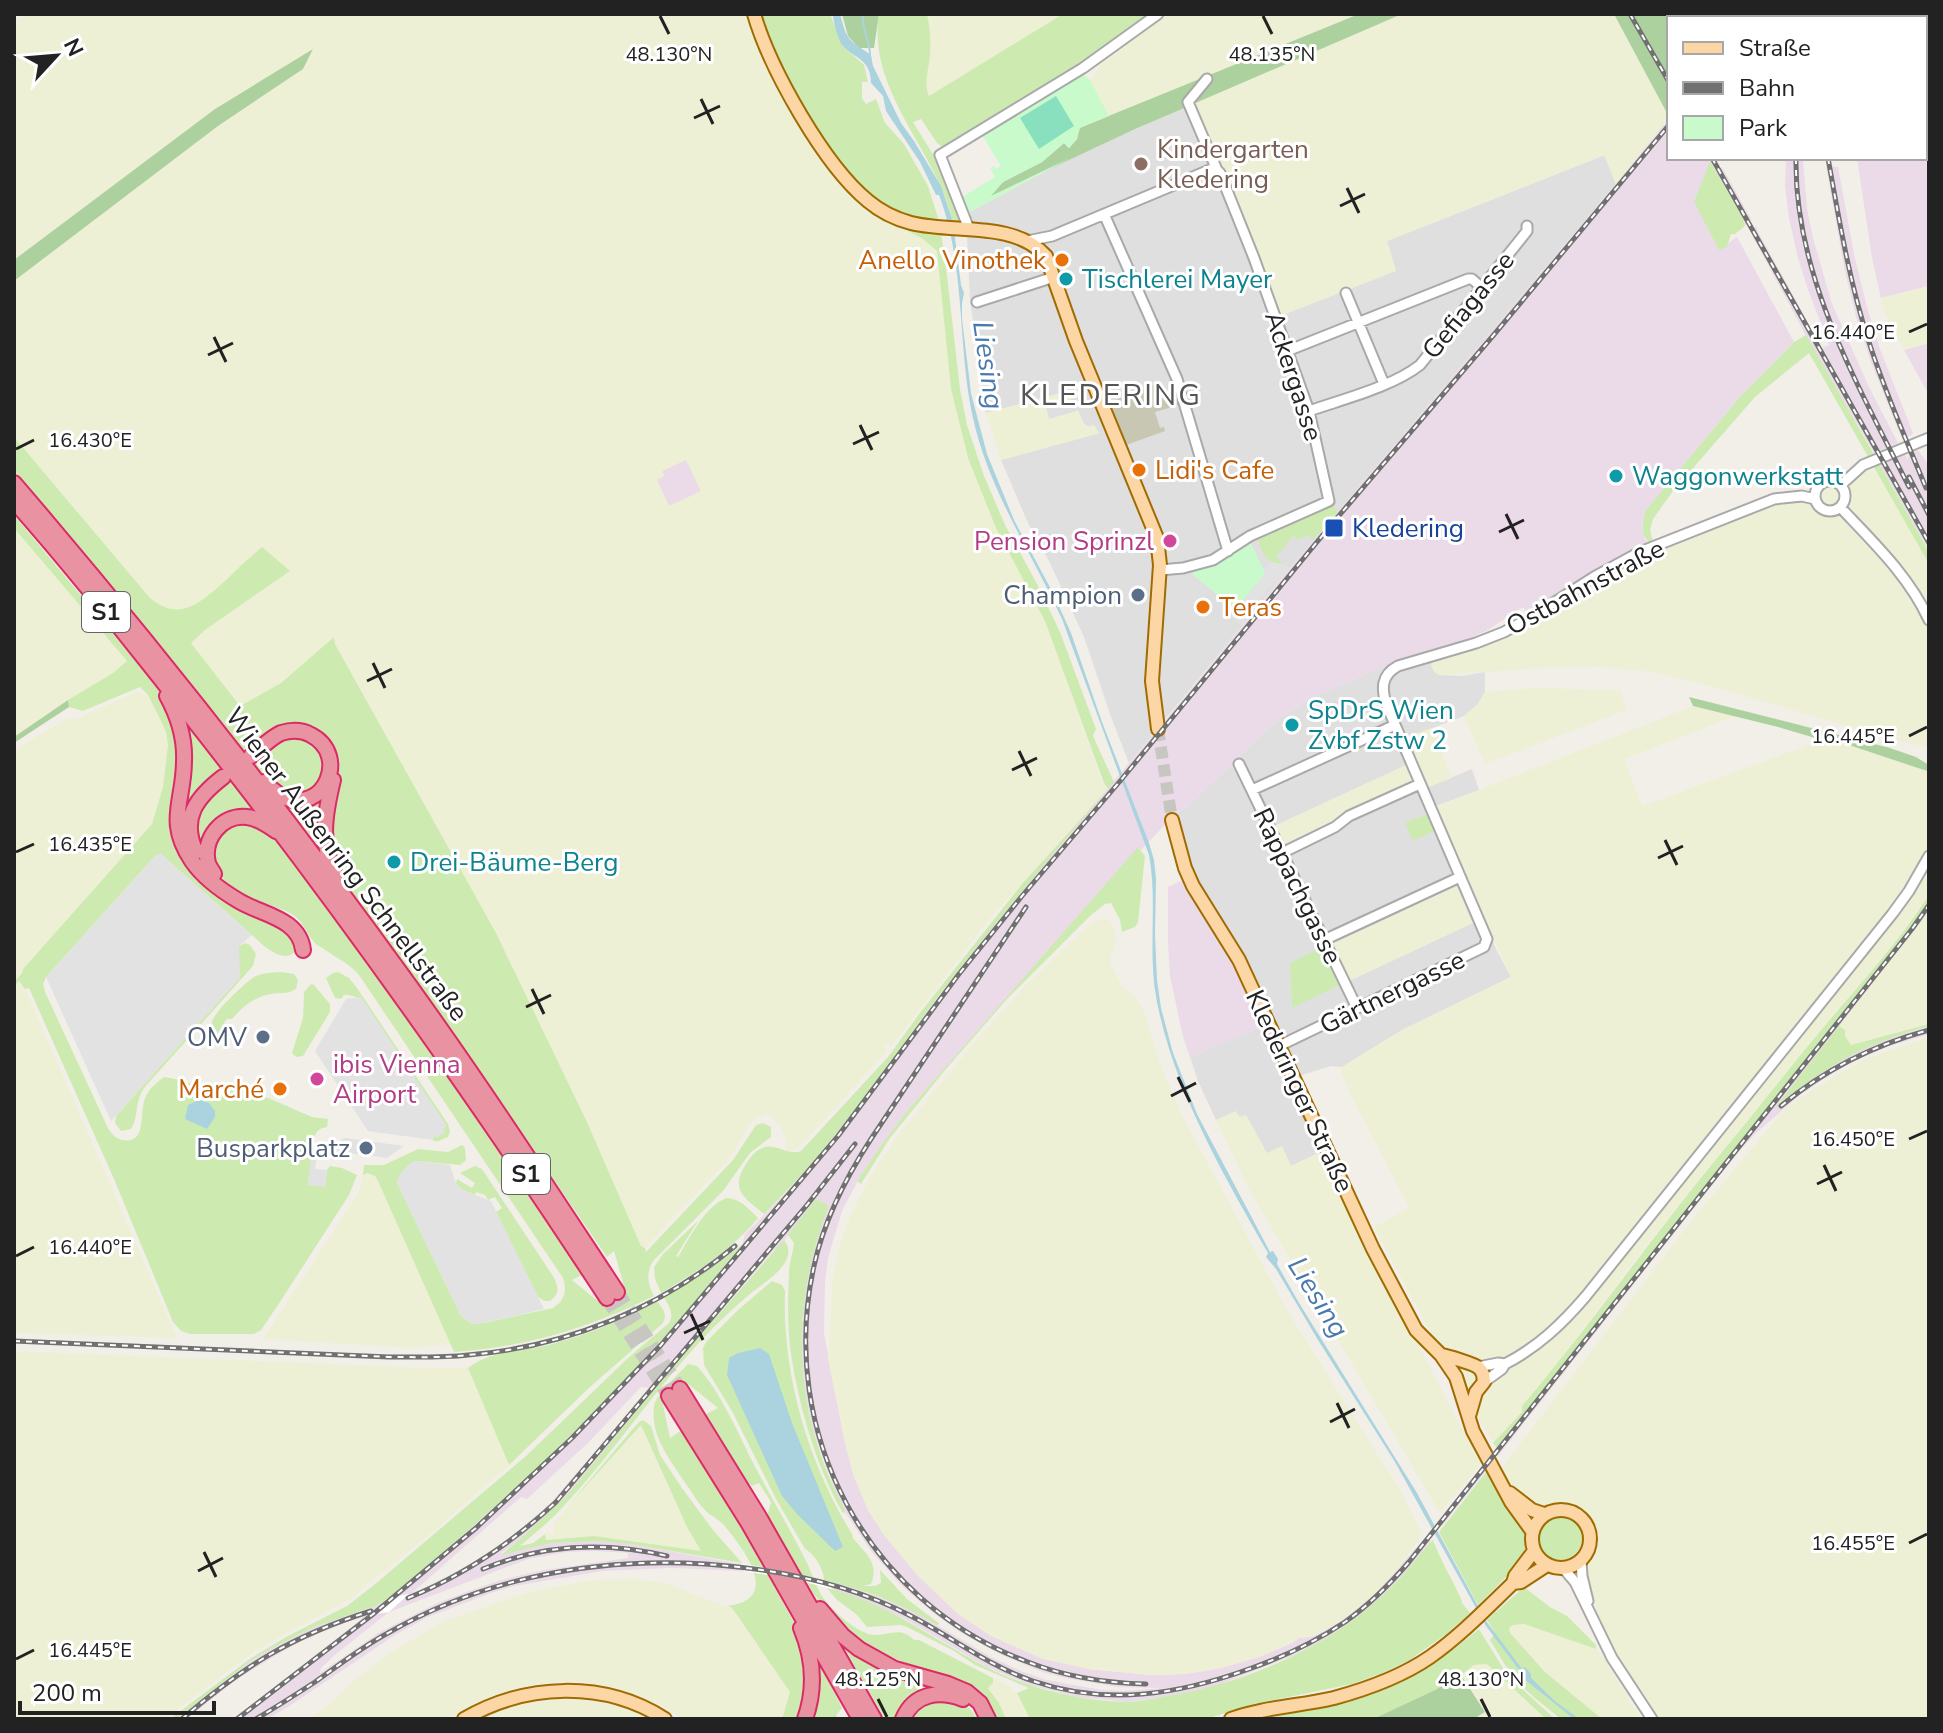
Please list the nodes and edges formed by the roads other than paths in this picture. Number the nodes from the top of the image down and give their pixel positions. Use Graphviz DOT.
graph roads {
  1 [pos="754,14"];
  2 [pos="1158,14"];
  3 [pos="1207,79"];
  4 [pos="1217,170"];
  5 [pos="1104,214"];
  6 [pos="1527,226"];
  7 [pos="966,229"];
  8 [pos="1052,236"];
  9 [pos="1027,241"];
  10 [pos="1046,256"];
  11 [pos="1054,277"];
  12 [pos="1482,288"];
  13 [pos="1346,293"];
  14 [pos="977,302"];
  15 [pos="1359,323"];
  16 [pos="1287,351"];
  17 [pos="1384,384"];
  18 [pos="1309,411"];
  19 [pos="1929,438"];
  20 [pos="14,483"];
  21 [pos="1841,485"];
  22 [pos="1815,499"];
  23 [pos="14,501"];
  24 [pos="1840,507"];
  25 [pos="1228,551"];
  26 [pos="1160,570"];
  27 [pos="1929,620"];
  28 [pos="152,668"];
  29 [pos="194,699"];
  30 [pos="1387,706"];
  31 [pos="1395,725"];
  32 [pos="1158,729"];
  33 [pos="1239,764"];
  34 [pos="222,776"];
  35 [pos="1420,784"];
  36 [pos="1252,790"];
  37 [pos="1172,820"];
  38 [pos="286,838"];
  39 [pos="1282,853"];
  40 [pos="1929,856"];
  41 [pos="212,876"];
  42 [pos="1460,877"];
  43 [pos="348,902"];
  44 [pos="1324,940"];
  45 [pos="309,949"];
  46 [pos="1357,1008"];
  47 [pos="1279,1046"];
  48 [pos="1441,1355"];
  49 [pos="1505,1364"];
  50 [pos="1474,1366"];
  51 [pos="1458,1383"];
  52 [pos="1480,1387"];
  53 [pos="1469,1416"];
  54 [pos="1507,1491"];
  55 [pos="1544,1514"];
  56 [pos="1532,1531"];
  57 [pos="1534,1551"];
  58 [pos="1581,1560"];
  59 [pos="1547,1565"];
  60 [pos="1563,1568"];
  61 [pos="1526,1571"];
  62 [pos="800,1589"];
  63 [pos="798,1608"];
  64 [pos="1590,1612"];
  65 [pos="464,1719"];
  66 [pos="665,1719"];
  67 [pos="805,1719"];
  68 [pos="860,1719"];
  69 [pos="874,1719"];
  70 [pos="903,1719"];
  71 [pos="980,1719"];
  72 [pos="988,1719"];
  73 [pos="1231,1719"];
  74 [pos="1652,1719"];
  1 -- 7 [label="main road"];
  2 -- 7 [label="street"];
  3 -- 4 [label="street, Ackergasse"];
  4 -- 5 [label="street"];
  4 -- 16 [label="street, Ackergasse"];
  5 -- 8 [label="street"];
  5 -- 25 [label="street"];
  6 -- 12 [label="street, Gefiagasse"];
  7 -- 9 [label="main road"];
  8 -- 9 [label="street"];
  8 -- 10 [label="street"];
  9 -- 10 [label="main road"];
  10 -- 11 [label="main road"];
  11 -- 14 [label="street"];
  11 -- 26 [label="main road"];
  12 -- 15 [label="street"];
  12 -- 17 [label="street, Gefiagasse"];
  13 -- 15 [label="street"];
  15 -- 16 [label="street"];
  15 -- 17 [label="street"];
  16 -- 18 [label="street, Ackergasse"];
  17 -- 18 [label="street, Gefiagasse"];
  18 -- 25 [label="street, Ackergasse"];
  19 -- 21 [label="street"];
  20 -- 29 [label="highway, Wiener Außenring Schnellstraße / S1"];
  21 -- 22 [label="street"];
  21 -- 24 [label="street"];
  22 -- 24 [label="street"];
  22 -- 30 [label="street, Ostbahnstraße"];
  23 -- 28 [label="highway, Wiener Außenring Schnellstraße / S1"];
  24 -- 27 [label="street"];
  25 -- 26 [label="street"];
  26 -- 32 [label="main road"];
  28 -- 38 [label="highway, Wiener Außenring Schnellstraße / S1"];
  28 -- 41 [label="highway"];
  29 -- 43 [label="highway, Wiener Außenring Schnellstraße / S1"];
  29 -- 43 [label="highway"];
  30 -- 31 [label="street, Gärtnergasse"];
  31 -- 35 [label="street, Gärtnergasse"];
  31 -- 36 [label="street"];
  33 -- 36 [label="street, Rappachgasse"];
  34 -- 41 [label="highway"];
  35 -- 39 [label="street"];
  35 -- 42 [label="street, Gärtnergasse"];
  36 -- 39 [label="street, Rappachgasse"];
  37 -- 47 [label="main road, Klederinger Straße"];
  38 -- 41 [label="highway"];
  38 -- 43 [label="highway, Wiener Außenring Schnellstraße / S1"];
  39 -- 44 [label="street, Rappachgasse"];
  40 -- 49 [label="street"];
  41 -- 45 [label="highway"];
  42 -- 44 [label="street"];
  42 -- 46 [label="street, Gärtnergasse"];
  44 -- 46 [label="street, Rappachgasse"];
  46 -- 47 [label="street, Gärtnergasse"];
  47 -- 48 [label="main road, Klederinger Straße"];
  48 -- 50 [label="main road, Klederinger Straße"];
  48 -- 51 [label="main road, Klederinger Straße"];
  49 -- 50 [label="street"];
  49 -- 52 [label="street"];
  50 -- 51 [label="main road"];
  50 -- 52 [label="main road"];
  51 -- 52 [label="main road"];
  51 -- 53 [label="main road, Klederinger Straße"];
  52 -- 53 [label="main road"];
  53 -- 54 [label="main road, Klederinger Straße"];
  54 -- 55 [label="main road, Klederinger Straße"];
  54 -- 56 [label="main road, Klederinger Straße"];
  55 -- 56 [label="main road"];
  55 -- 58 [label="main road"];
  56 -- 57 [label="main road"];
  57 -- 59 [label="main road"];
  57 -- 61 [label="main road"];
  58 -- 60 [label="main road"];
  58 -- 64 [label="street"];
  59 -- 60 [label="main road"];
  59 -- 61 [label="main road"];
  60 -- 64 [label="street"];
  61 -- 73 [label="main road"];
  62 -- 63 [label="highway"];
  62 -- 69 [label="highway"];
  62 -- 72 [label="highway"];
  63 -- 67 [label="highway"];
  63 -- 68 [label="highway"];
  64 -- 74 [label="street"];
  65 -- 66 [label="main road"];
  70 -- 71 [label="highway"];
}
